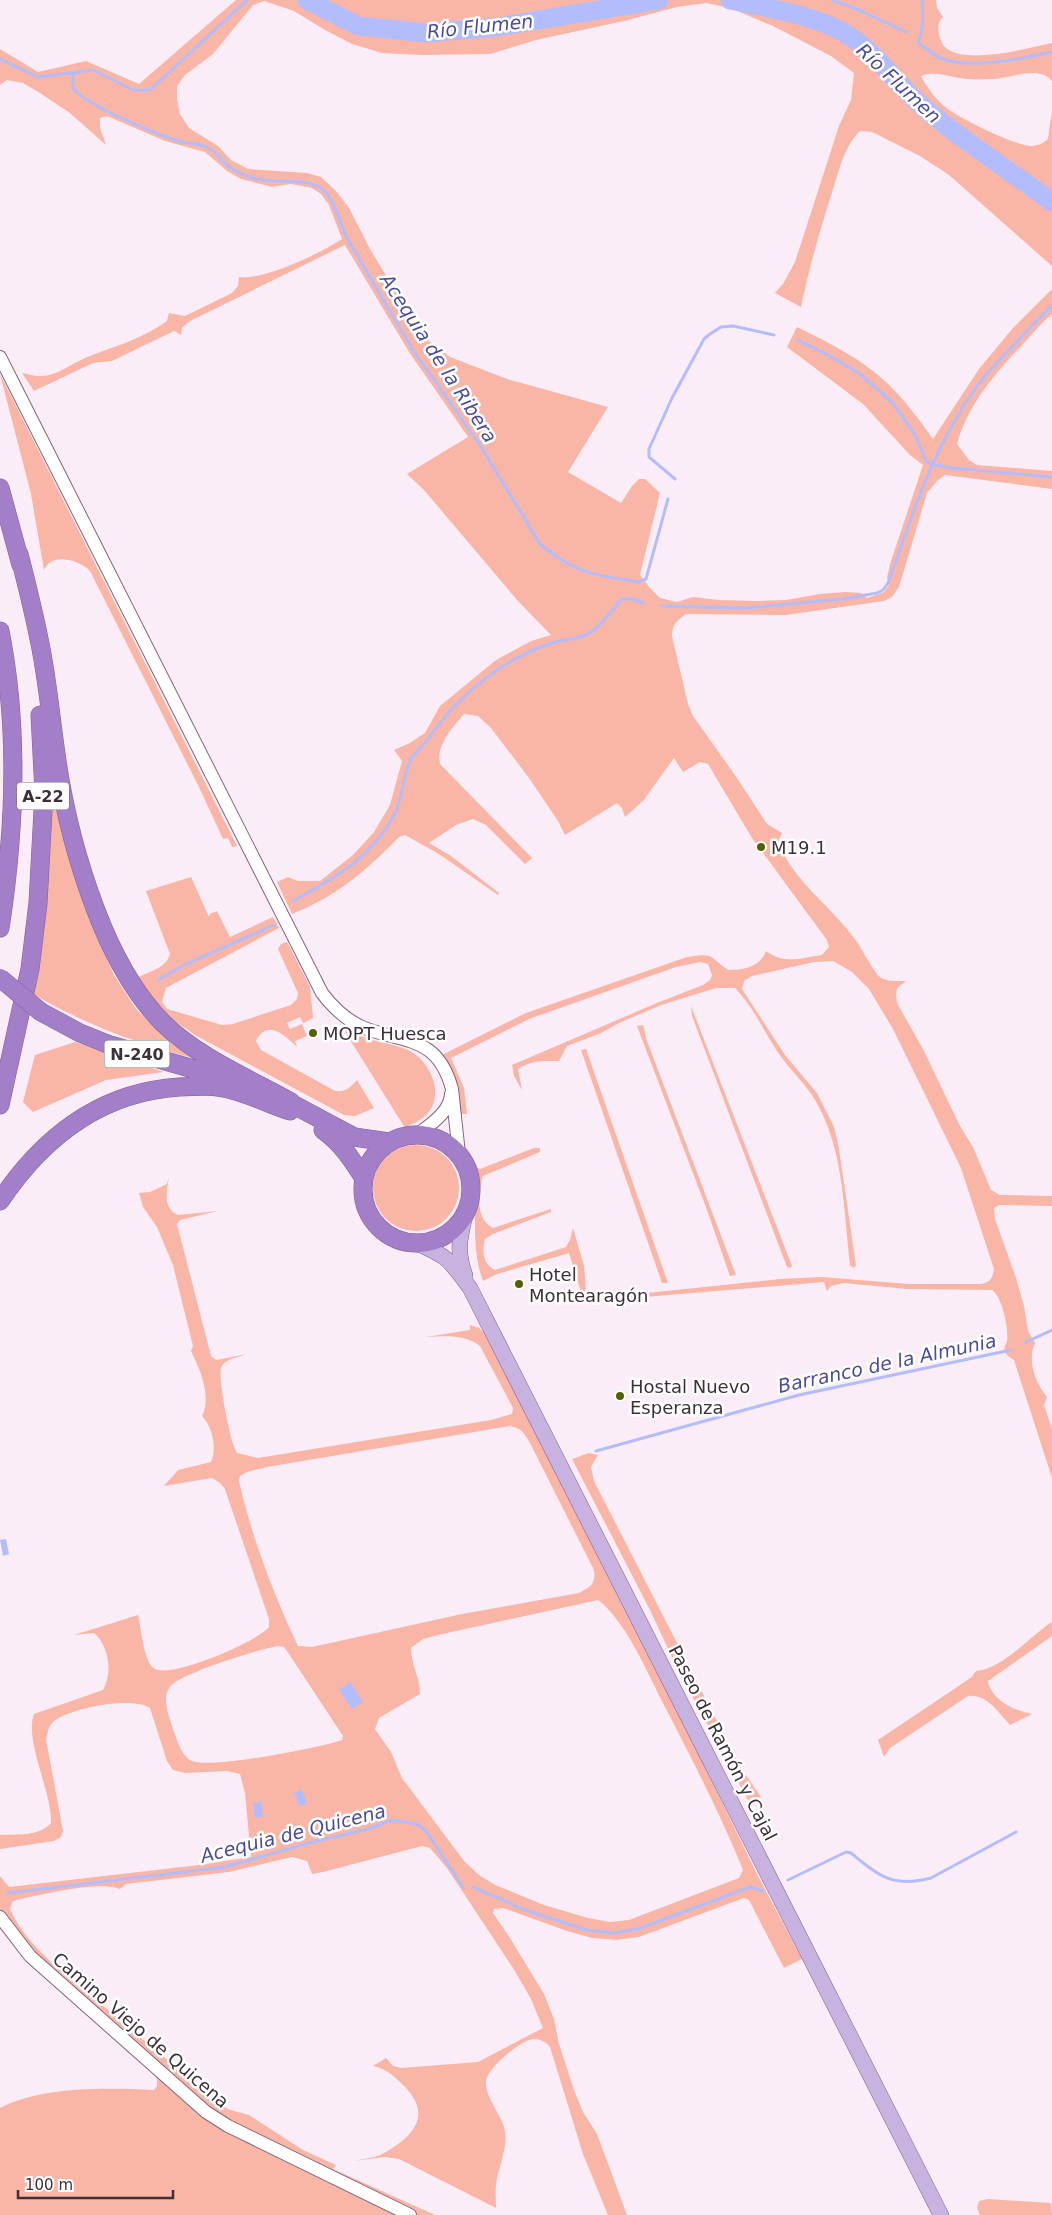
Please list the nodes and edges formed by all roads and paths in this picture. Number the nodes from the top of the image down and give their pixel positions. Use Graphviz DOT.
graph roads {
  1 [pos="0,357"];
  2 [pos="0,488"];
  3 [pos="19,554"];
  4 [pos="0,631"];
  5 [pos="0,928"];
  6 [pos="0,978"];
  7 [pos="452,1089"];
  8 [pos="0,1105"];
  9 [pos="290,1107"];
  10 [pos="418,1134"];
  11 [pos="389,1142"];
  12 [pos="350,1144"];
  13 [pos="459,1154"];
  14 [pos="363,1177"];
  15 [pos="0,1201"];
  16 [pos="466,1212"];
  17 [pos="416,1243"];
  18 [pos="470,1288"];
  19 [pos="0,1917"];
  20 [pos="410,2215"];
  21 [pos="941,2215"];
  1 -- 7 [label="street"];
  2 -- 3 [label="highway, A-22"];
  3 -- 8 [label="highway, A-22"];
  3 -- 9 [label="highway"];
  4 -- 5 [label="highway, A-22"];
  6 -- 9 [label="highway, N-240, bridge"];
  7 -- 10 [label="street"];
  7 -- 13 [label="street"];
  9 -- 12 [label="highway, N-240"];
  9 -- 15 [label="highway"];
  10 -- 11 [label="highway"];
  10 -- 13 [label="highway"];
  11 -- 12 [label="highway"];
  11 -- 14 [label="highway"];
  12 -- 14 [label="highway"];
  13 -- 16 [label="highway"];
  14 -- 17 [label="highway"];
  16 -- 17 [label="highway"];
  16 -- 18 [label="main road"];
  17 -- 18 [label="main road"];
  18 -- 21 [label="main road, Paseo de Ramón y Cajal"];
  19 -- 20 [label="street, Camino Viejo de Quicena"];
}
